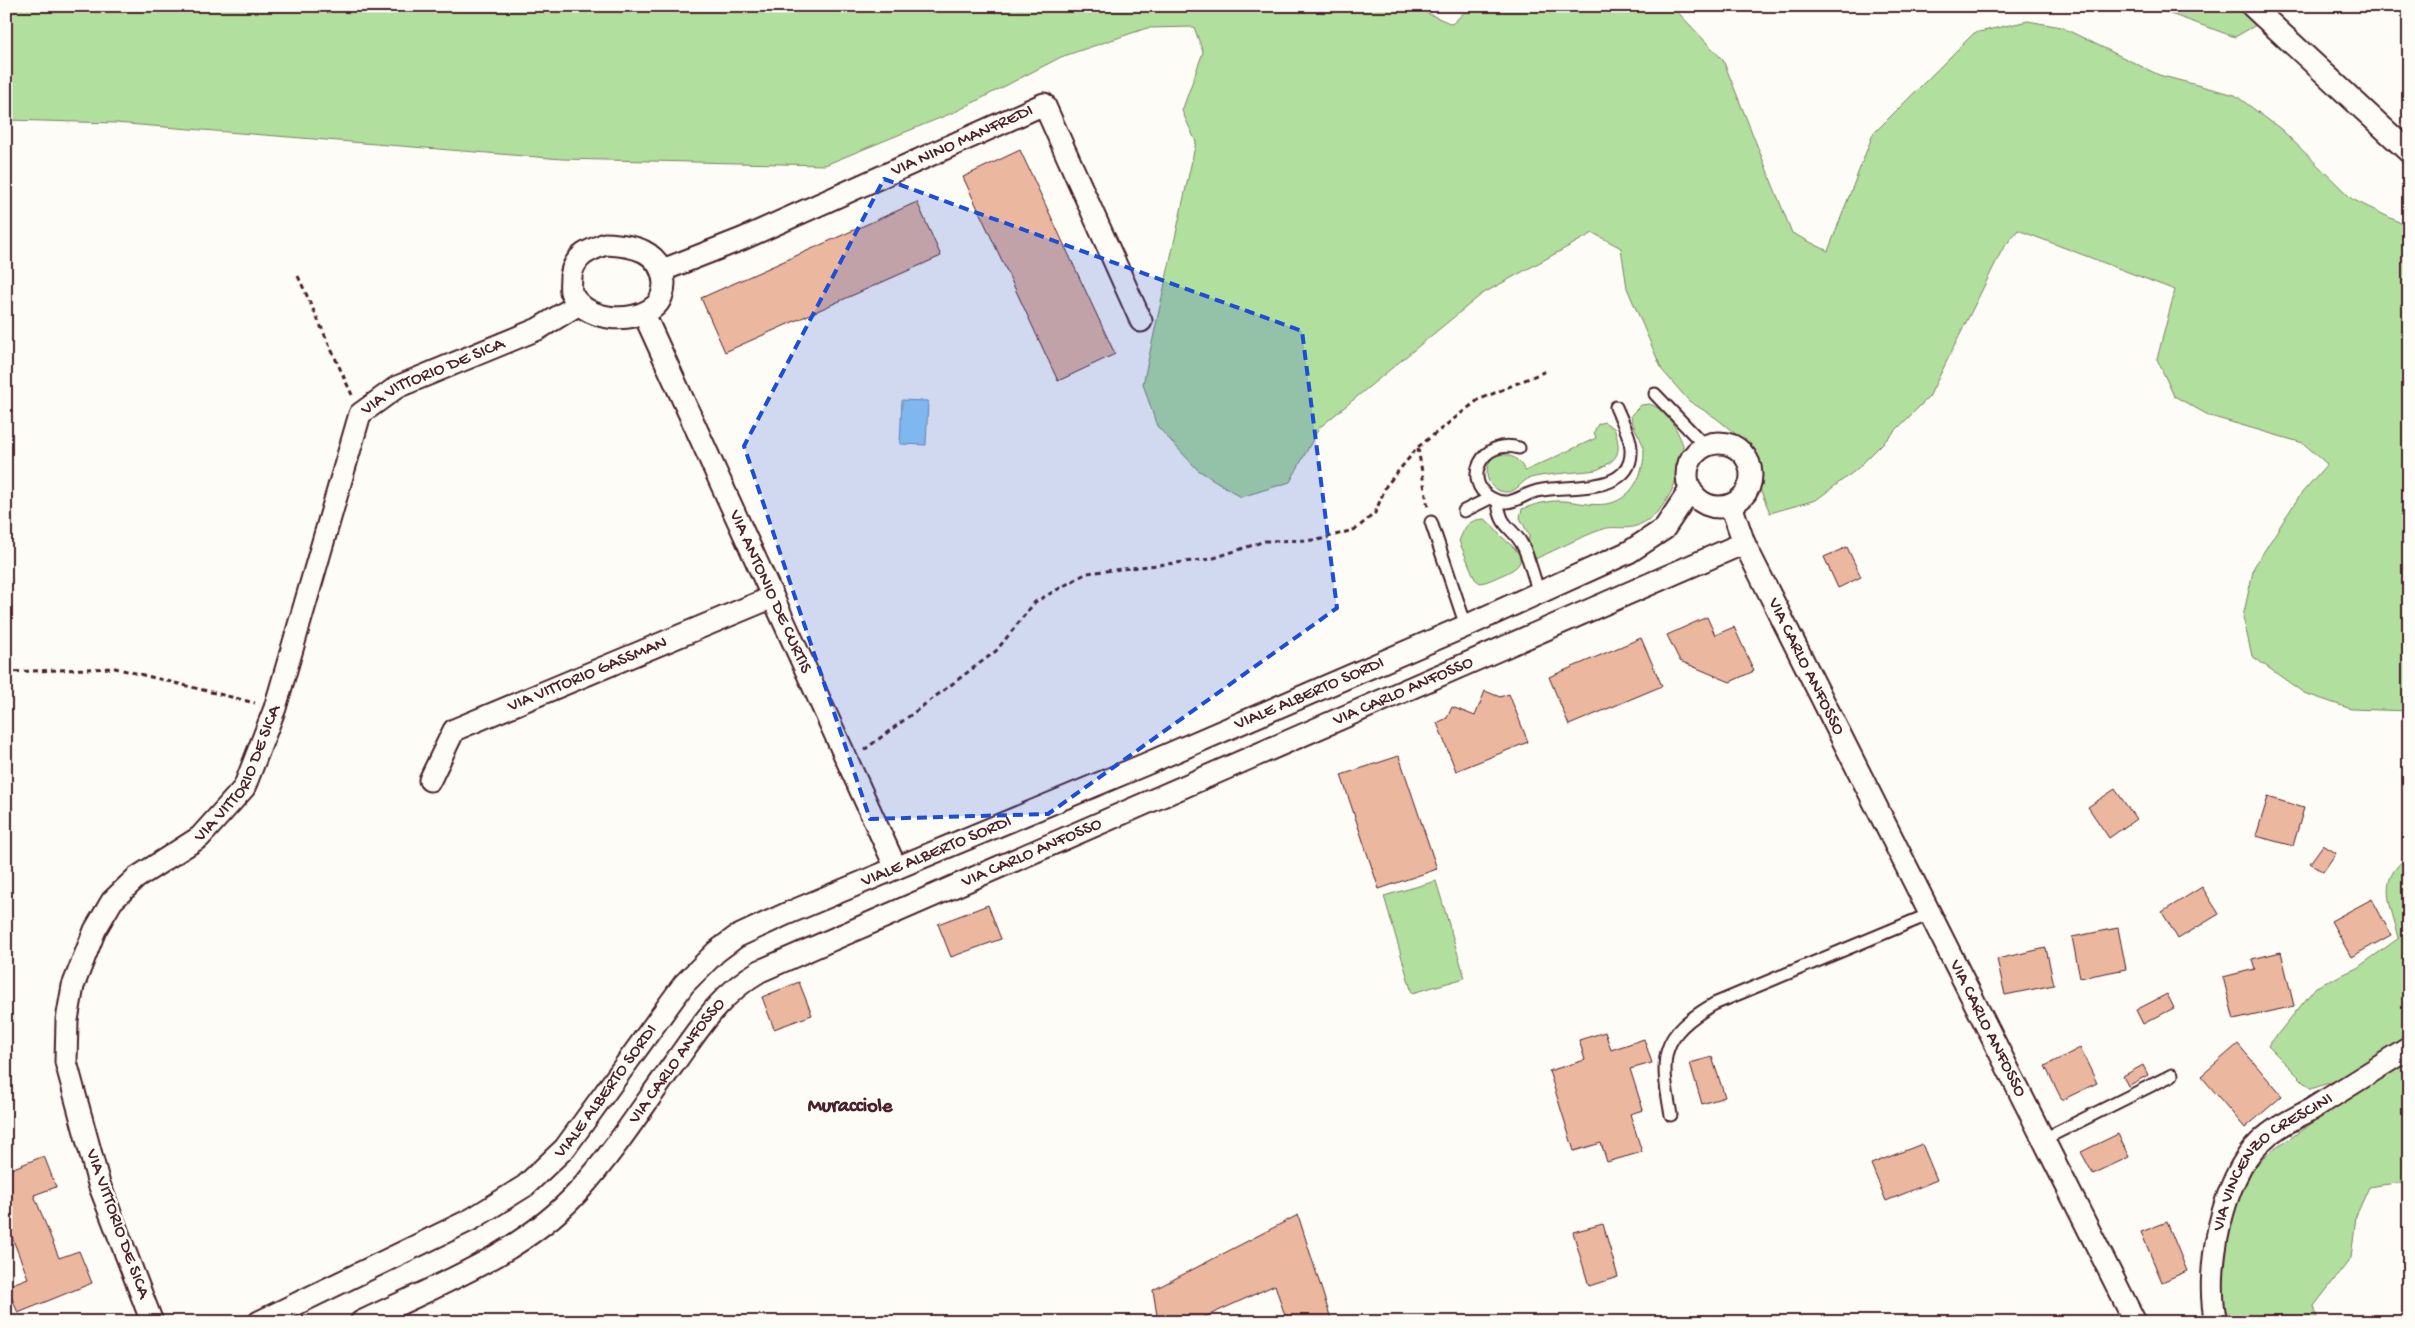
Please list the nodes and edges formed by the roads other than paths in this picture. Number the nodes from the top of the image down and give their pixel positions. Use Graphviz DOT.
graph roads {
  1 [pos="2252,6"];
  2 [pos="2409,152"];
  3 [pos="663,270"];
  4 [pos="579,304"];
  5 [pos="644,314"];
  6 [pos="1141,321"];
  7 [pos="1655,394"];
  8 [pos="1616,407"];
  9 [pos="1704,445"];
  10 [pos="1519,448"];
  11 [pos="1690,490"];
  12 [pos="1494,500"];
  13 [pos="1731,505"];
  14 [pos="1464,511"];
  15 [pos="1431,522"];
  16 [pos="1744,543"];
  17 [pos="1539,593"];
  18 [pos="773,597"];
  19 [pos="1466,626"];
  20 [pos="1146,764"];
  21 [pos="430,780"];
  22 [pos="1162,796"];
  23 [pos="896,868"];
  24 [pos="1930,914"];
  25 [pos="2409,1048"];
  26 [pos="2172,1075"];
  27 [pos="1671,1115"];
  28 [pos="2044,1139"];
  29 [pos="152,1322"];
  30 [pos="259,1322"];
  31 [pos="361,1322"];
  32 [pos="2135,1322"];
  33 [pos="2216,1322"];
  1 -- 2 [label="street"];
  3 -- 4 [label="street"];
  3 -- 5 [label="street"];
  3 -- 6 [label="street, VIA NINO MANFREDI"];
  4 -- 5 [label="street"];
  4 -- 29 [label="street, VIA VITTORIO DE SICA"];
  5 -- 18 [label="street, VIA ANTONIO DE CURTIS"];
  7 -- 9 [label="lane"];
  8 -- 12 [label="lane"];
  9 -- 11 [label="street"];
  9 -- 13 [label="street"];
  10 -- 12 [label="lane"];
  11 -- 13 [label="street"];
  11 -- 17 [label="street, VIALE ALBERTO SORDI"];
  12 -- 14 [label="lane"];
  12 -- 17 [label="lane"];
  13 -- 16 [label="street"];
  15 -- 19 [label="lane"];
  16 -- 22 [label="street, VIA CARLO ANFOSSO"];
  16 -- 24 [label="street, VIA CARLO ANFOSSO"];
  17 -- 19 [label="street, VIALE ALBERTO SORDI"];
  18 -- 21 [label="street, VIA VITTORIO GASSMAN"];
  18 -- 23 [label="street, VIA ANTONIO DE CURTIS"];
  19 -- 20 [label="street, VIALE ALBERTO SORDI"];
  20 -- 22 [label="street"];
  20 -- 23 [label="street, VIALE ALBERTO SORDI"];
  22 -- 31 [label="street, VIA CARLO ANFOSSO"];
  23 -- 30 [label="street, VIALE ALBERTO SORDI"];
  24 -- 27 [label="lane"];
  24 -- 28 [label="street, VIA CARLO ANFOSSO"];
  25 -- 33 [label="street, VIA VINCENZO CRESCINI"];
  26 -- 28 [label="lane"];
  28 -- 32 [label="street, VIA CARLO ANFOSSO"];
}
